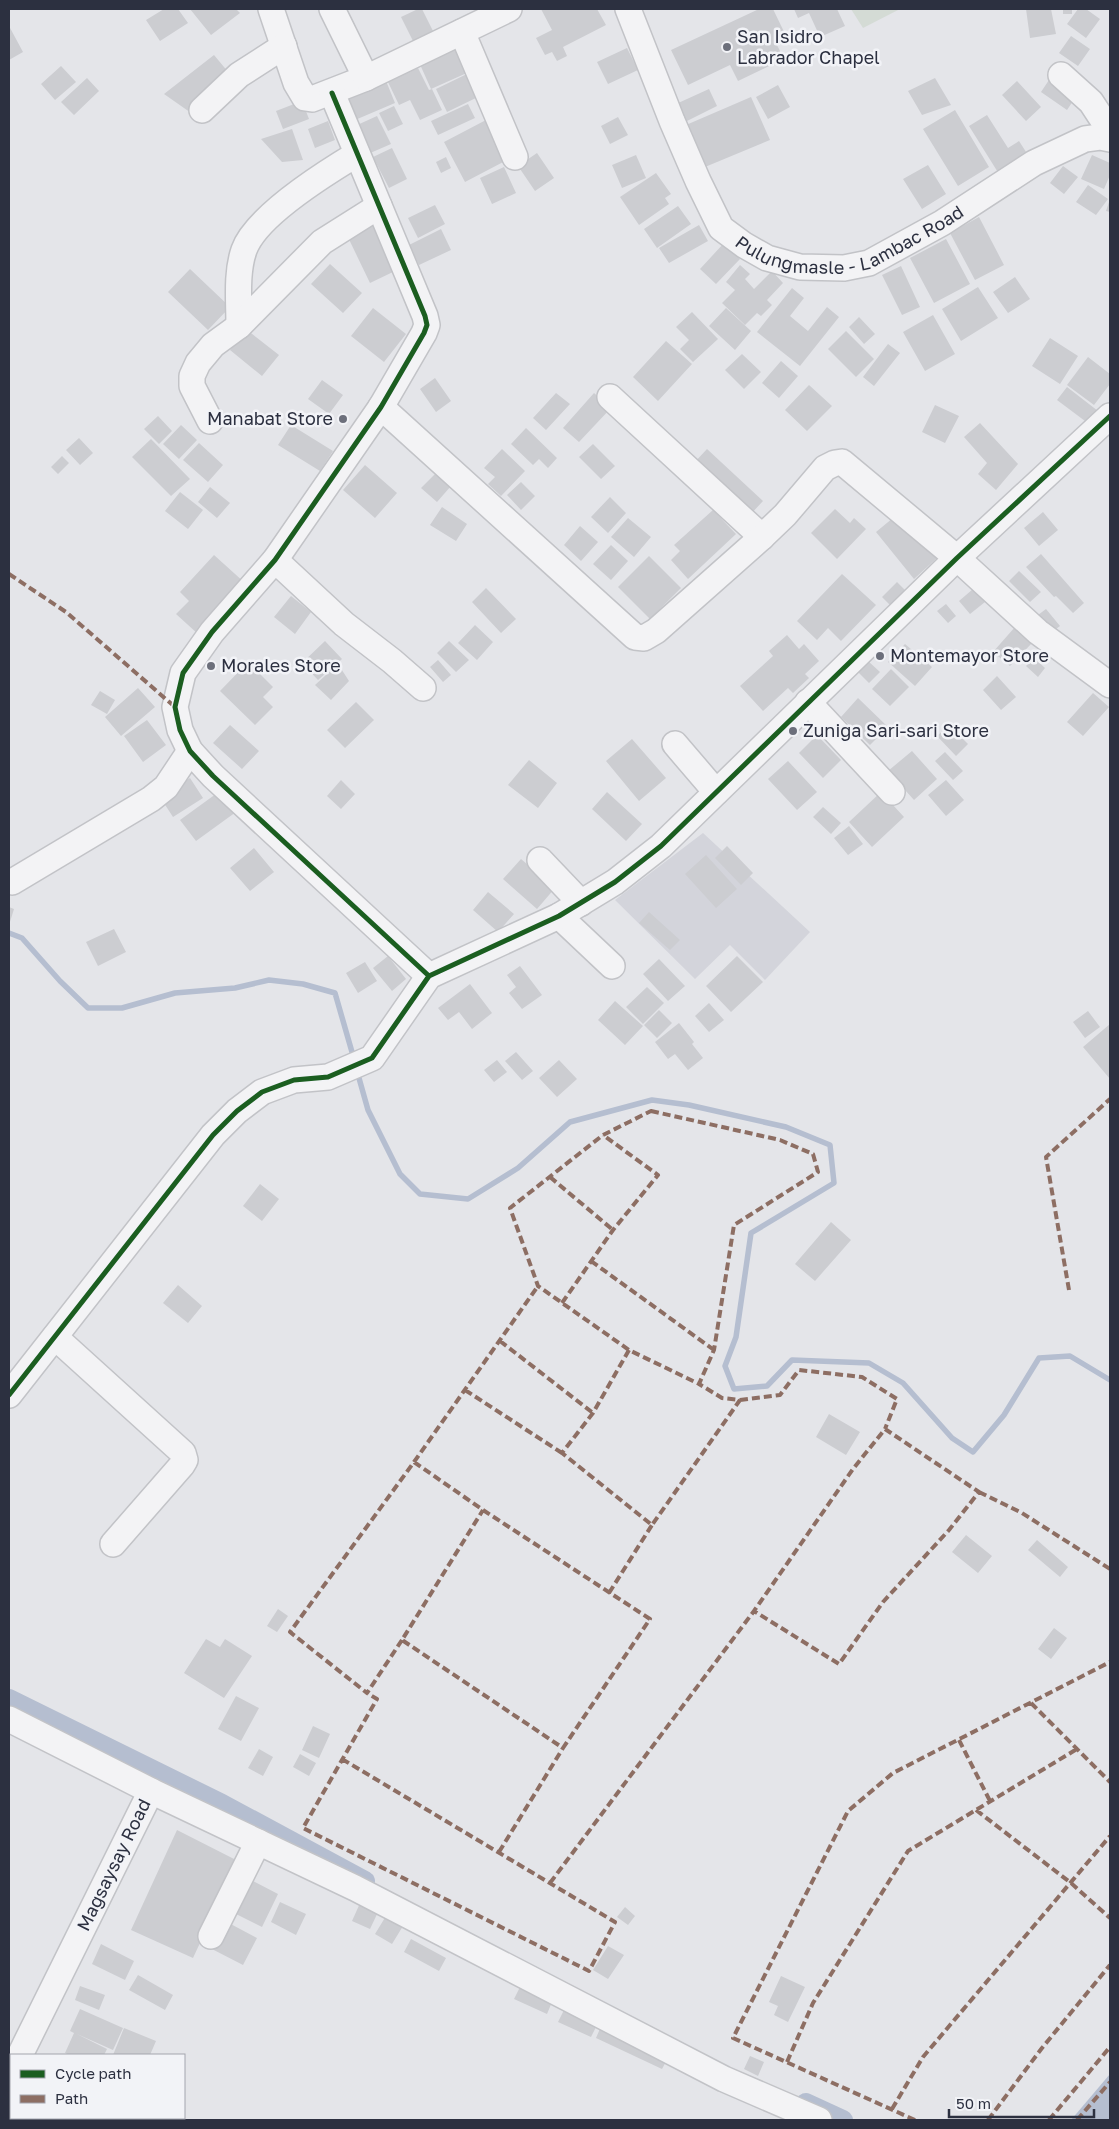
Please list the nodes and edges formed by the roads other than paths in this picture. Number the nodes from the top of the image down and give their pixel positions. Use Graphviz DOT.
graph roads {
  1 [pos="271,9"];
  2 [pos="332,9"];
  3 [pos="509,9"];
  4 [pos="628,9"];
  5 [pos="462,32"];
  6 [pos="284,46"];
  7 [pos="1061,75"];
  8 [pos="366,78"];
  9 [pos="332,93"];
  10 [pos="202,110"];
  11 [pos="1110,131"];
  12 [pos="1110,139"];
  13 [pos="357,154"];
  14 [pos="515,157"];
  15 [pos="379,206"];
  16 [pos="239,326"];
  17 [pos="610,397"];
  18 [pos="381,407"];
  19 [pos="1110,416"];
  20 [pos="210,421"];
  21 [pos="762,537"];
  22 [pos="957,558"];
  23 [pos="275,560"];
  24 [pos="1110,685"];
  25 [pos="423,688"];
  26 [pos="808,702"];
  27 [pos="675,744"];
  28 [pos="190,751"];
  29 [pos="716,792"];
  30 [pos="892,792"];
  31 [pos="540,860"];
  32 [pos="12,882"];
  33 [pos="581,903"];
  34 [pos="559,916"];
  35 [pos="612,966"];
  36 [pos="429,976"];
  37 [pos="55,1337"];
  38 [pos="9,1395"];
  39 [pos="113,1544"];
  40 [pos="9,1719"];
  41 [pos="151,1791"];
  42 [pos="258,1842"];
  43 [pos="211,1936"];
  44 [pos="20,2054"];
  45 [pos="820,2120"];
  1 -- 6 [label="street"];
  2 -- 8 [label="street"];
  3 -- 5 [label="street"];
  4 -- 12 [label="street, Pulungmasle - Lambac Road"];
  5 -- 8 [label="street"];
  5 -- 14 [label="street"];
  6 -- 9 [label="street"];
  6 -- 10 [label="street"];
  7 -- 11 [label="street"];
  8 -- 9 [label="street"];
  9 -- 13 [label="street"];
  13 -- 15 [label="street"];
  13 -- 16 [label="street"];
  15 -- 16 [label="street"];
  15 -- 18 [label="street"];
  16 -- 20 [label="street"];
  17 -- 21 [label="street"];
  18 -- 21 [label="street"];
  18 -- 23 [label="street"];
  19 -- 22 [label="street"];
  21 -- 22 [label="street"];
  22 -- 24 [label="street"];
  22 -- 26 [label="street"];
  23 -- 25 [label="street"];
  23 -- 28 [label="street"];
  26 -- 29 [label="street"];
  26 -- 30 [label="street"];
  27 -- 29 [label="street"];
  28 -- 32 [label="street"];
  28 -- 36 [label="street"];
  29 -- 33 [label="street"];
  31 -- 33 [label="street"];
  33 -- 34 [label="street"];
  34 -- 35 [label="street"];
  34 -- 36 [label="street"];
  36 -- 37 [label="street"];
  37 -- 38 [label="street"];
  37 -- 39 [label="street"];
  40 -- 41 [label="street, Magsaysay Road"];
  41 -- 42 [label="street"];
  41 -- 44 [label="street, Magsaysay Road"];
  42 -- 43 [label="street"];
  42 -- 45 [label="street"];
}
